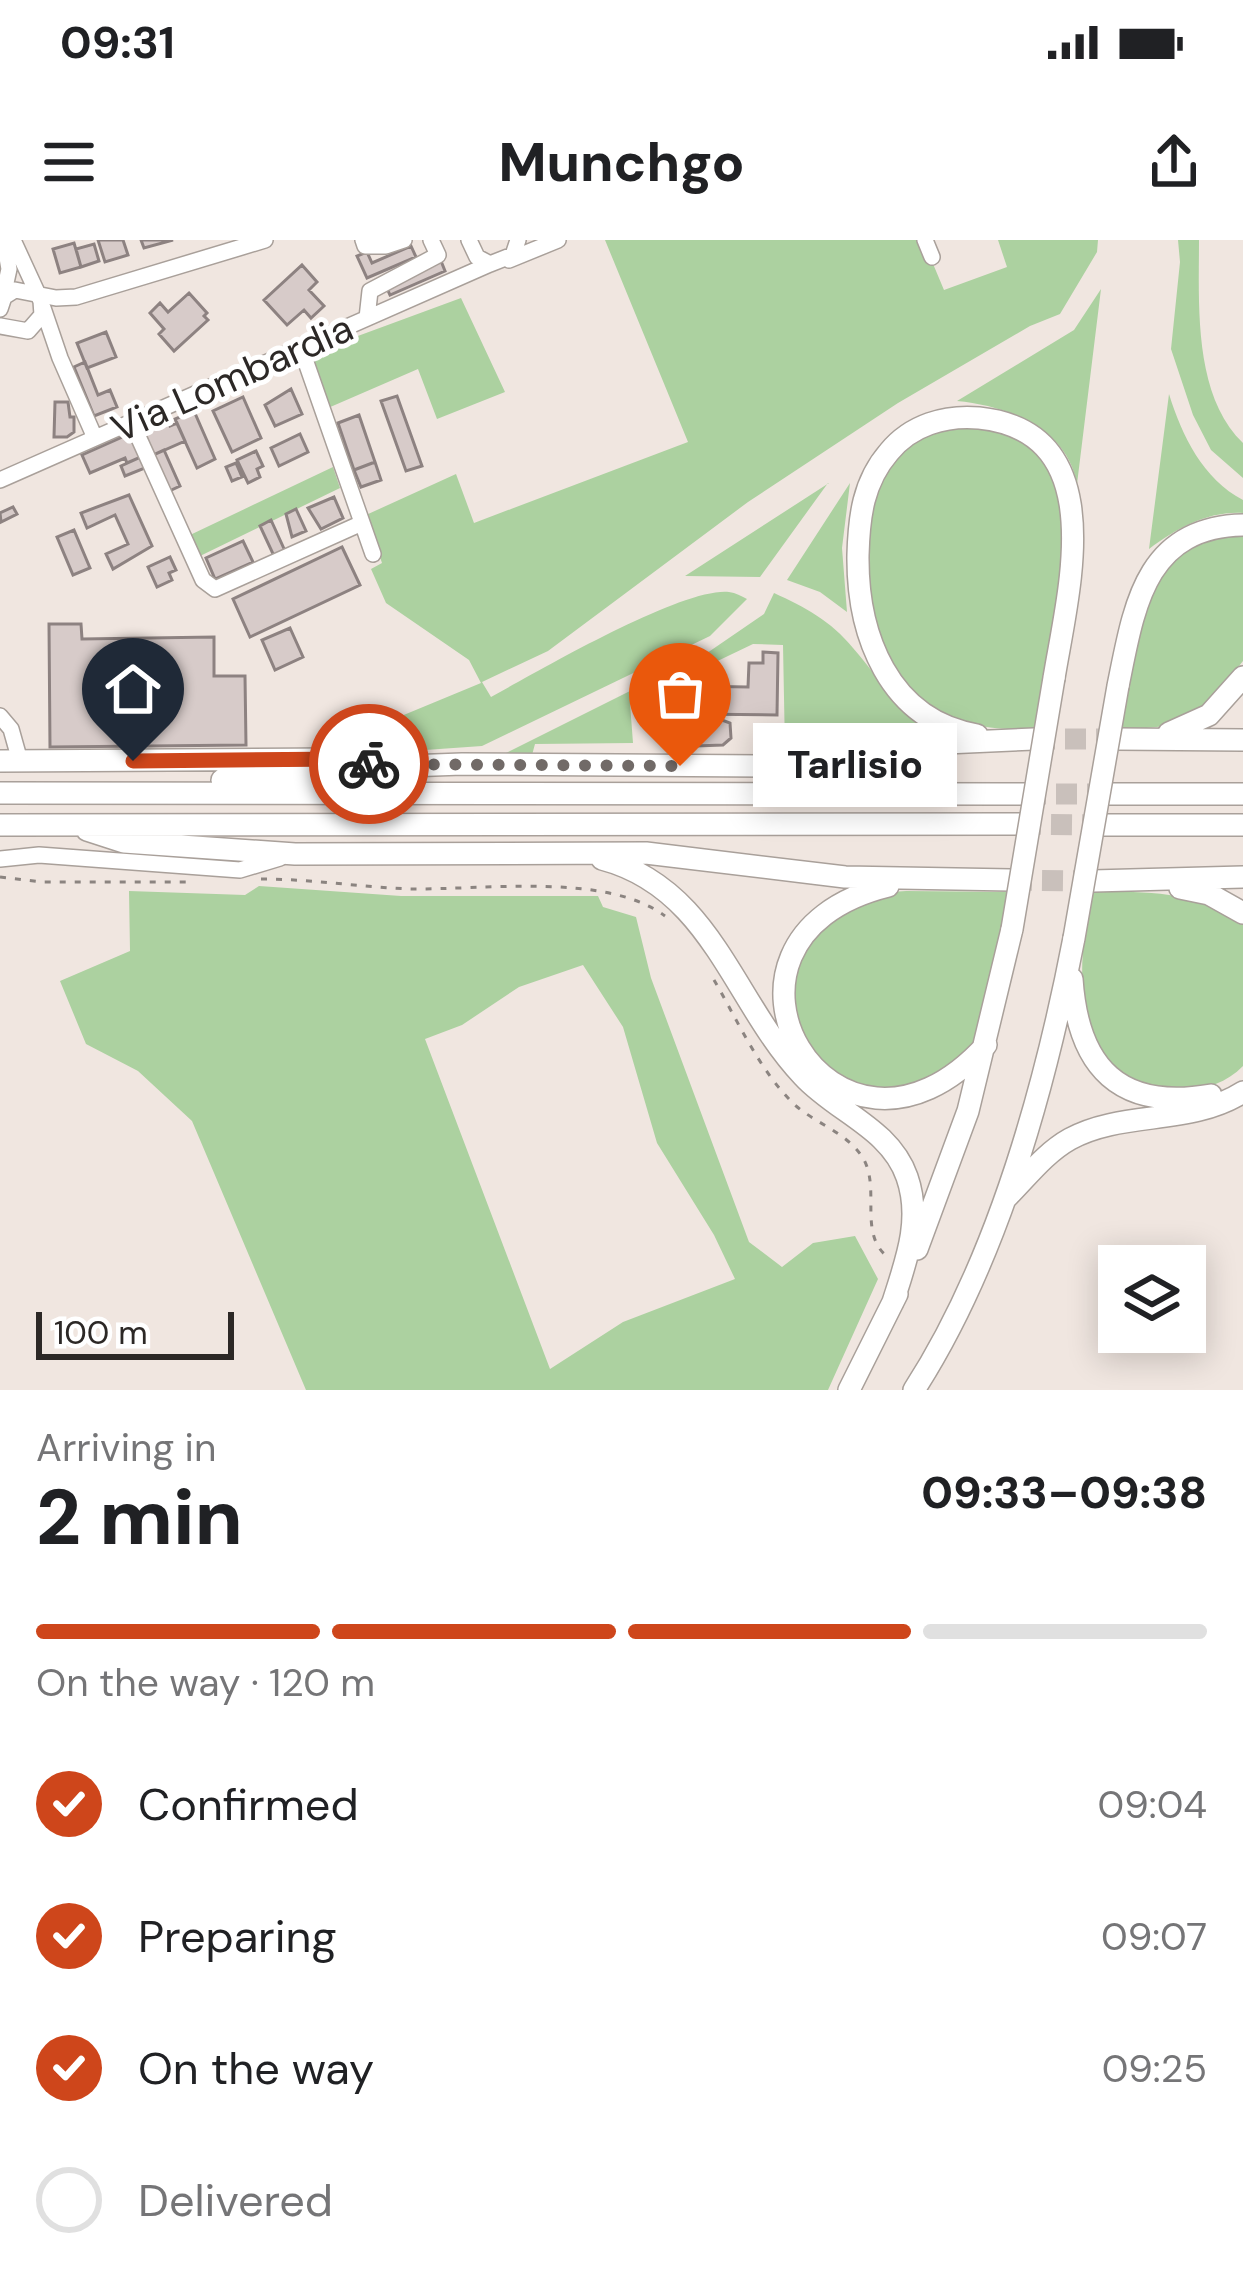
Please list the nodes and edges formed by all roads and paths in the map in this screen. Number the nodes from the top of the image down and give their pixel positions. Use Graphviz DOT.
graph roads {
  1 [pos="8,240"];
  2 [pos="265,240"];
  3 [pos="363,240"];
  4 [pos="404,240"];
  5 [pos="431,240"];
  6 [pos="518,240"];
  7 [pos="558,240"];
  8 [pos="925,240"];
  9 [pos="470,243"];
  10 [pos="932,257"];
  11 [pos="498,262"];
  12 [pos="463,273"];
  13 [pos="76,297"];
  14 [pos="2,313"];
  15 [pos="39,315"];
  16 [pos="367,319"];
  17 [pos="301,348"];
  18 [pos="132,423"];
  19 [pos="95,438"];
  20 [pos="0,480"];
  21 [pos="362,523"];
  22 [pos="1243,525"];
  23 [pos="373,554"];
  24 [pos="1243,677"];
  25 [pos="0,716"];
  26 [pos="995,739"];
  27 [pos="1034,739"];
  28 [pos="1116,739"];
  29 [pos="1152,739"];
  30 [pos="1243,740"];
  31 [pos="10,761"];
  32 [pos="380,767"];
  33 [pos="0,793"];
  34 [pos="103,793"];
  35 [pos="1025,794"];
  36 [pos="1107,794"];
  37 [pos="1243,794"];
  38 [pos="0,824"];
  39 [pos="1020,824"];
  40 [pos="69,825"];
  41 [pos="1102,825"];
  42 [pos="1243,825"];
  43 [pos="578,852"];
  44 [pos="295,854"];
  45 [pos="1,859"];
  46 [pos="0,877"];
  47 [pos="1243,878"];
  48 [pos="259,879"];
  49 [pos="955,880"];
  50 [pos="1011,880"];
  51 [pos="200,881"];
  52 [pos="1093,881"];
  53 [pos="1120,881"];
  54 [pos="1243,913"];
  55 [pos="675,923"];
  56 [pos="1072,948"];
  57 [pos="705,964"];
  58 [pos="986,1045"];
  59 [pos="1243,1078"];
  60 [pos="1243,1092"];
  61 [pos="1003,1202"];
  62 [pos="896,1262"];
  63 [pos="893,1302"];
  64 [pos="849,1390"];
  65 [pos="914,1390"];
  1 -- 14 [label="street"];
  1 -- 15 [label="street"];
  2 -- 13 [label="street"];
  3 -- 4 [label="street"];
  5 -- 16 [label="street"];
  6 -- 11 [label="street"];
  7 -- 11 [label="street, Via Lombardia"];
  8 -- 10 [label="street"];
  9 -- 11 [label="street"];
  9 -- 12 [label="street"];
  11 -- 12 [label="street, Via Lombardia"];
  12 -- 16 [label="street, Via Lombardia"];
  13 -- 15 [label="street"];
  13 -- 15 [label="street"];
  14 -- 15 [label="street"];
  14 -- 15 [label="street"];
  15 -- 19 [label="street"];
  16 -- 17 [label="street, Via Lombardia"];
  17 -- 18 [label="street, Via Lombardia"];
  17 -- 21 [label="street"];
  18 -- 19 [label="street, Via Lombardia"];
  18 -- 21 [label="street"];
  19 -- 20 [label="street, Via Lombardia"];
  21 -- 23 [label="street"];
  22 -- 56 [label="highway, bridge"];
  24 -- 29 [label="highway"];
  25 -- 31 [label="street"];
  26 -- 27 [label="highway"];
  26 -- 32 [label="highway"];
  26 -- 58 [label="highway, bridge"];
  28 -- 29 [label="highway"];
  29 -- 30 [label="highway"];
  31 -- 32 [label="highway"];
  32 -- 34 [label="highway"];
  33 -- 34 [label="highway"];
  34 -- 35 [label="highway"];
  36 -- 37 [label="highway"];
  38 -- 40 [label="highway"];
  39 -- 40 [label="highway"];
  40 -- 44 [label="highway"];
  41 -- 42 [label="highway"];
  43 -- 44 [label="highway"];
  43 -- 49 [label="highway"];
  43 -- 63 [label="highway"];
  44 -- 45 [label="street"];
  46 -- 51 [label="path"];
  47 -- 53 [label="highway"];
  48 -- 55 [label="path"];
  49 -- 50 [label="highway"];
  49 -- 58 [label="highway"];
  52 -- 53 [label="highway"];
  53 -- 54 [label="highway"];
  56 -- 59 [label="highway"];
  56 -- 61 [label="highway"];
  57 -- 62 [label="path"];
  58 -- 63 [label="highway"];
  60 -- 61 [label="highway"];
  61 -- 65 [label="highway"];
  63 -- 64 [label="highway"];
}
